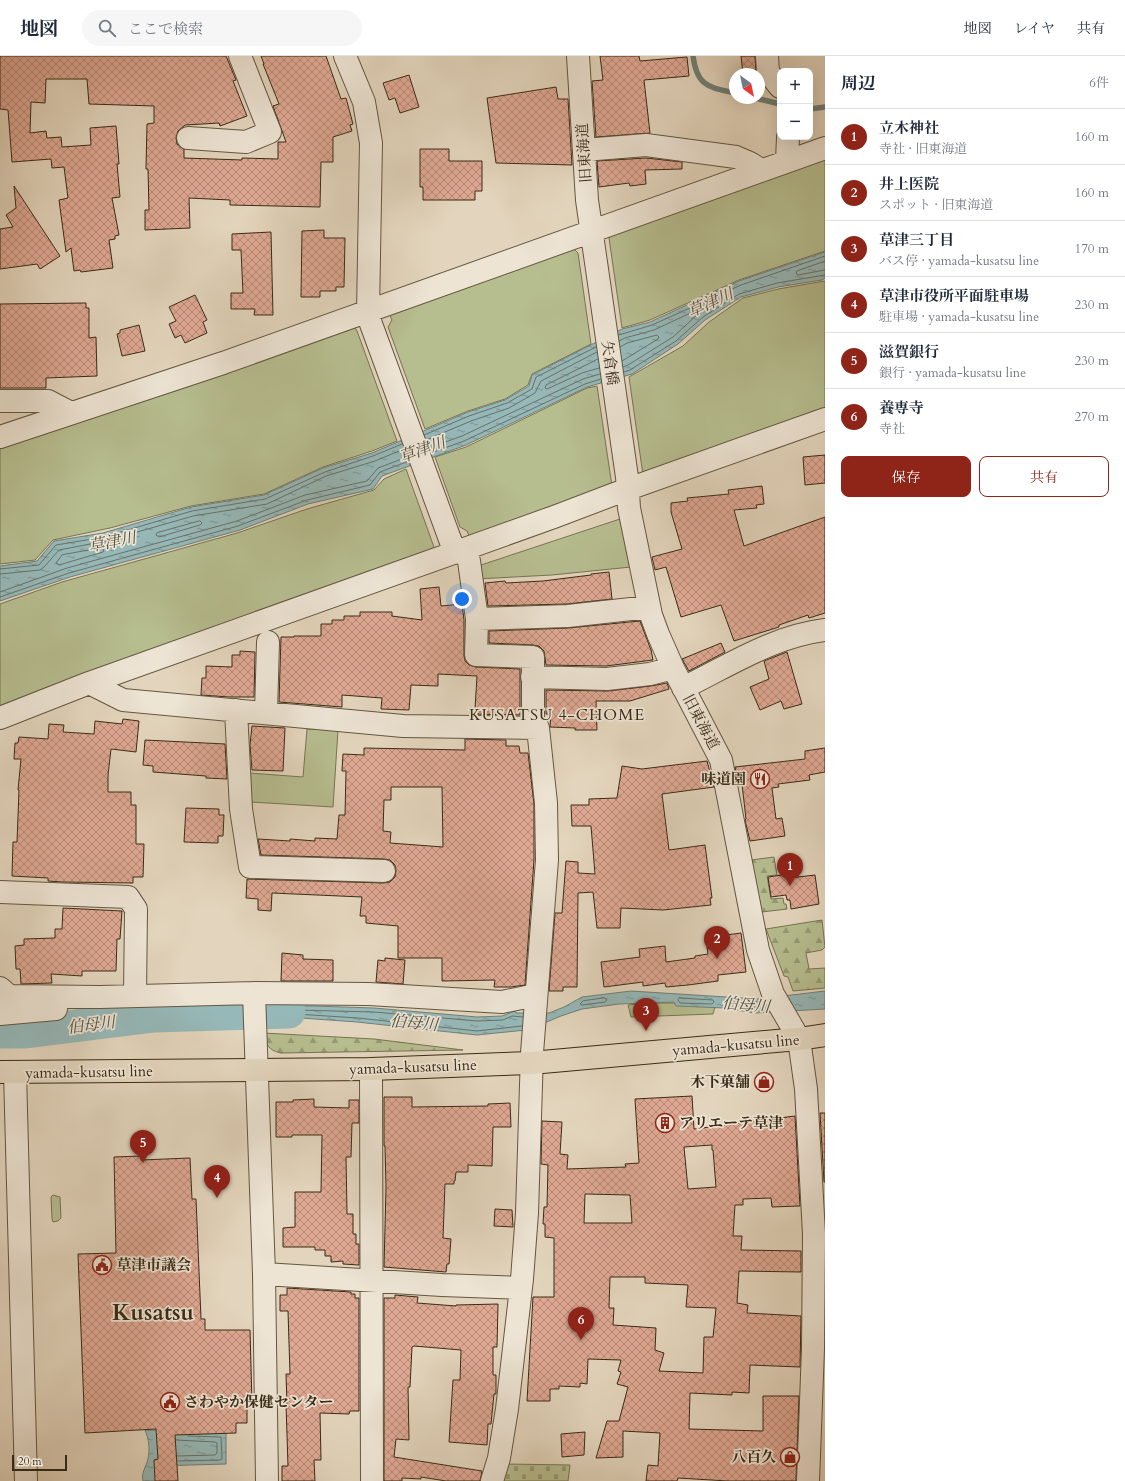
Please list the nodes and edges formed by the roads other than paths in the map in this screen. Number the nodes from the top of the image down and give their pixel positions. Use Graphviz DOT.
graph roads {
  1 [pos="240,56"];
  2 [pos="345,56"];
  3 [pos="578,56"];
  4 [pos="767,56"];
  5 [pos="777,83"];
  6 [pos="188,138"];
  7 [pos="788,140"];
  8 [pos="825,148"];
  9 [pos="584,150"];
  10 [pos="787,161"];
  11 [pos="761,170"];
  12 [pos="593,241"];
  13 [pos="370,318"];
  14 [pos="0,400"];
  15 [pos="71,413"];
  16 [pos="825,419"];
  17 [pos="0,437"];
  18 [pos="627,483"];
  19 [pos="457,550"];
  20 [pos="649,607"];
  21 [pos="477,619"];
  22 [pos="825,630"];
  23 [pos="268,642"];
  24 [pos="673,668"];
  25 [pos="532,677"];
  26 [pos="89,683"];
  27 [pos="683,688"];
  28 [pos="236,710"];
  29 [pos="266,713"];
  30 [pos="0,718"];
  31 [pos="533,728"];
  32 [pos="384,871"];
  33 [pos="0,892"];
  34 [pos="0,988"];
  35 [pos="135,996"];
  36 [pos="78,997"];
  37 [pos="536,999"];
  38 [pos="254,1006"];
  39 [pos="0,1014"];
  40 [pos="825,1036"];
  41 [pos="799,1040"];
  42 [pos="531,1063"];
  43 [pos="371,1069"];
  44 [pos="256,1070"];
  45 [pos="7,1072"];
  46 [pos="819,1186"];
  47 [pos="264,1274"];
  48 [pos="371,1280"];
  49 [pos="521,1288"];
  50 [pos="26,1481"];
  51 [pos="267,1481"];
  52 [pos="372,1481"];
  53 [pos="492,1481"];
  54 [pos="808,1481"];
  1 -- 6 [label="street"];
  2 -- 13 [label="street"];
  3 -- 9 [label="street, 旧東海道"];
  4 -- 5 [label="street"];
  7 -- 10 [label="street"];
  8 -- 10 [label="street"];
  9 -- 11 [label="street"];
  9 -- 12 [label="street, 旧東海道"];
  10 -- 11 [label="street"];
  11 -- 12 [label="street"];
  12 -- 13 [label="street"];
  12 -- 18 [label="street, 矢倉橋"];
  13 -- 15 [label="street"];
  13 -- 19 [label="street"];
  14 -- 15 [label="street"];
  15 -- 17 [label="street"];
  16 -- 18 [label="street"];
  18 -- 19 [label="street"];
  18 -- 20 [label="street, 旧東海道"];
  19 -- 21 [label="street"];
  19 -- 26 [label="street"];
  20 -- 21 [label="street"];
  20 -- 24 [label="street, 旧東海道"];
  21 -- 25 [label="street"];
  22 -- 27 [label="street"];
  23 -- 29 [label="street"];
  24 -- 25 [label="street"];
  24 -- 27 [label="street, 旧東海道"];
  25 -- 31 [label="street"];
  26 -- 28 [label="street"];
  26 -- 30 [label="street"];
  27 -- 41 [label="street, 旧東海道"];
  28 -- 29 [label="street"];
  28 -- 32 [label="street"];
  29 -- 31 [label="street"];
  31 -- 37 [label="street"];
  33 -- 35 [label="street"];
  34 -- 36 [label="street"];
  35 -- 36 [label="street"];
  35 -- 38 [label="street"];
  36 -- 39 [label="street"];
  37 -- 38 [label="street"];
  37 -- 42 [label="street"];
  38 -- 44 [label="street"];
  40 -- 41 [label="main road, yamada-kusatsu line"];
  41 -- 42 [label="main road, yamada-kusatsu line"];
  41 -- 46 [label="street"];
  42 -- 43 [label="main road, yamada-kusatsu line"];
  42 -- 49 [label="street"];
  43 -- 44 [label="main road, yamada-kusatsu line"];
  43 -- 48 [label="street"];
  44 -- 45 [label="main road, yamada-kusatsu line"];
  44 -- 47 [label="street"];
  45 -- 50 [label="street"];
  46 -- 54 [label="street"];
  47 -- 48 [label="street"];
  47 -- 51 [label="street"];
  48 -- 49 [label="street"];
  48 -- 52 [label="street"];
  49 -- 53 [label="street"];
}
